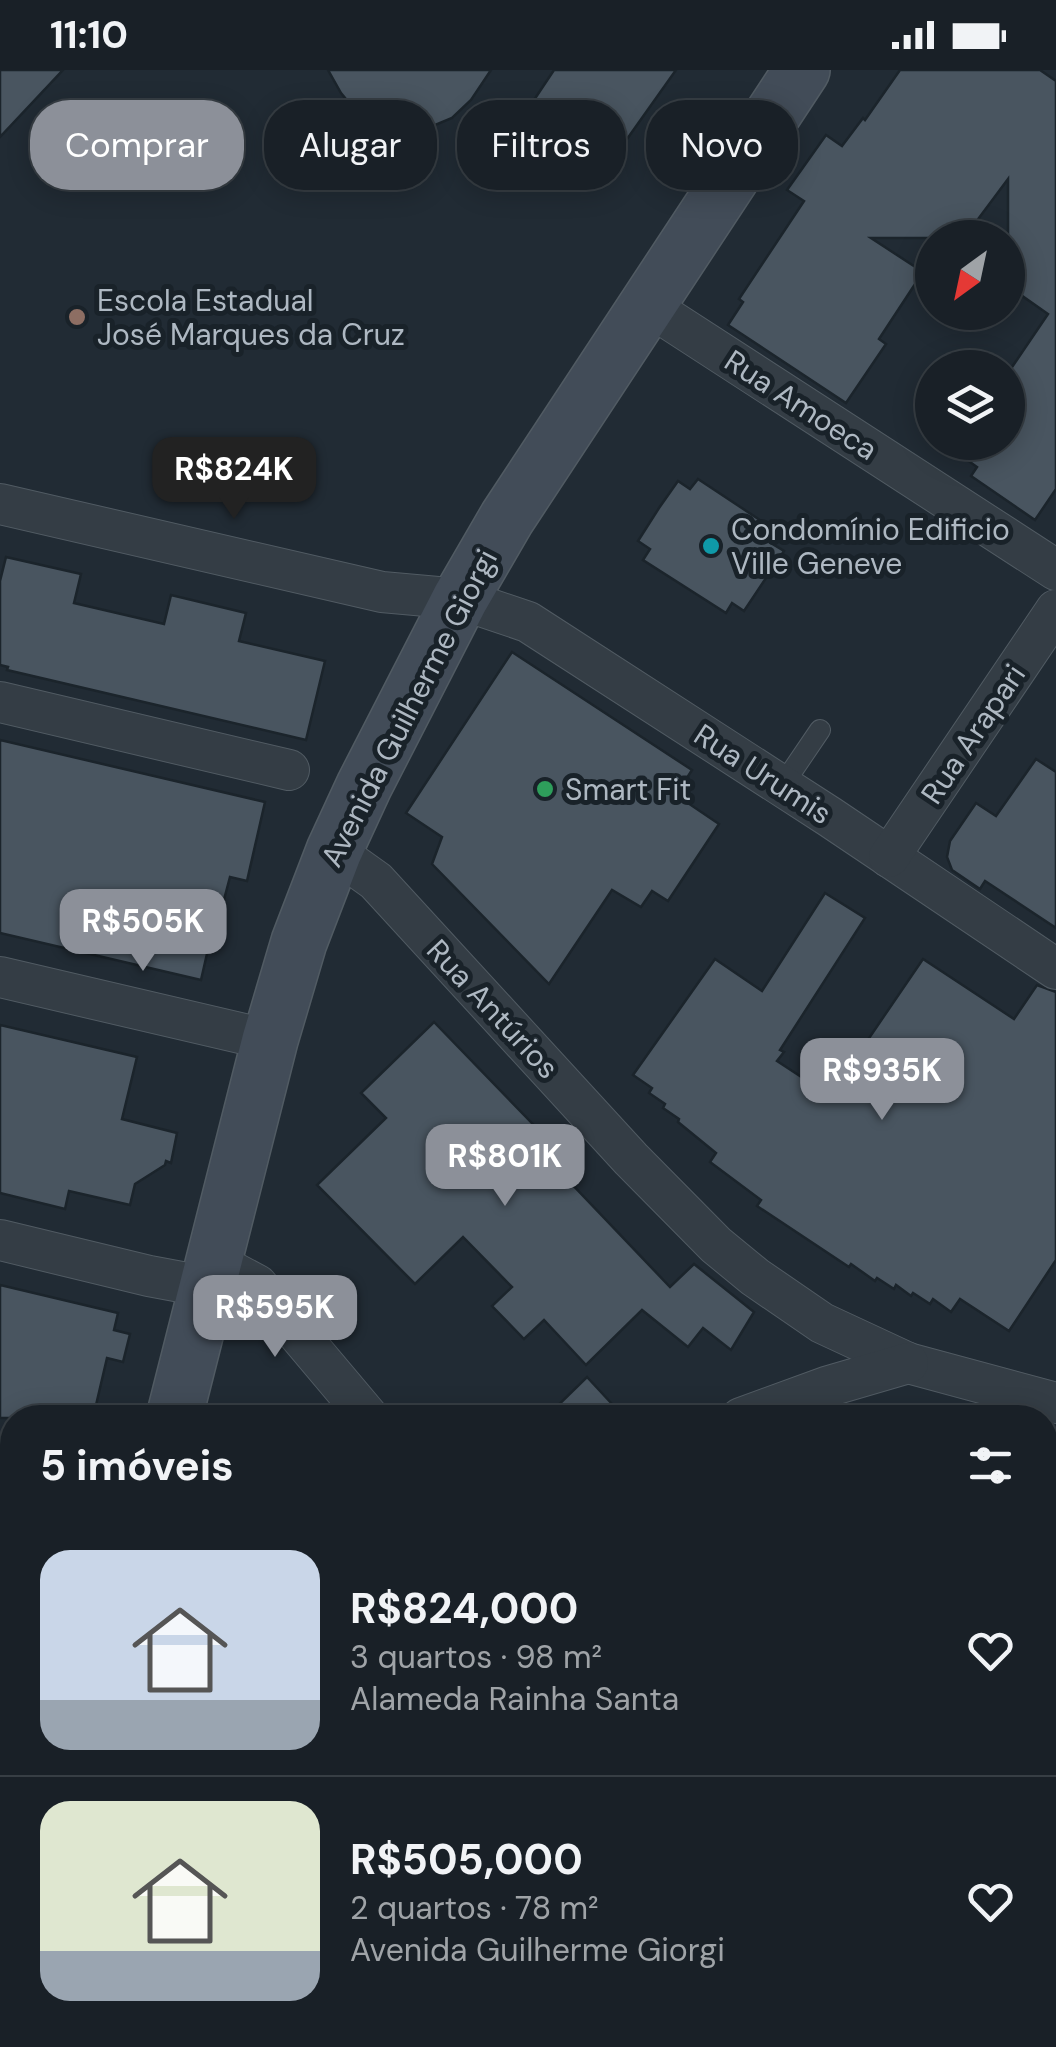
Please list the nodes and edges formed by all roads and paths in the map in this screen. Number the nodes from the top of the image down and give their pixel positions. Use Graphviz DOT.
graph roads {
  1 [pos="802,70"];
  2 [pos="647,305"];
  3 [pos="0,504"];
  4 [pos="1056,570"];
  5 [pos="460,599"];
  6 [pos="1056,610"];
  7 [pos="0,702"];
  8 [pos="820,730"];
  9 [pos="290,770"];
  10 [pos="782,786"];
  11 [pos="334,851"];
  12 [pos="890,857"];
  13 [pos="1056,969"];
  14 [pos="0,977"];
  15 [pos="270,1040"];
  16 [pos="0,1240"];
  17 [pos="211,1274"];
  18 [pos="908,1363"];
  19 [pos="1056,1403"];
  20 [pos="177,1405"];
  21 [pos="358,1405"];
  22 [pos="777,1405"];
  1 -- 2 [label="street, Avenida Guilherme Giorgi"];
  2 -- 4 [label="street, Rua Amoeca"];
  2 -- 5 [label="street, Avenida Guilherme Giorgi"];
  3 -- 5 [label="street, Rua Urumis"];
  5 -- 10 [label="street, Rua Urumis"];
  5 -- 11 [label="street, Avenida Guilherme Giorgi"];
  6 -- 12 [label="street, Rua Arapari"];
  7 -- 9 [label="street"];
  8 -- 10 [label="lane"];
  10 -- 12 [label="street, Rua Urumis"];
  11 -- 15 [label="street, Avenida Guilherme Giorgi"];
  11 -- 18 [label="street, Rua Antúrios"];
  12 -- 13 [label="street, Rua Urumis"];
  14 -- 15 [label="street"];
  15 -- 17 [label="street, Avenida Guilherme Giorgi"];
  16 -- 17 [label="street"];
  17 -- 20 [label="street, Avenida Guilherme Giorgi"];
  17 -- 21 [label="street"];
  18 -- 19 [label="street, Rua Antúrios"];
  18 -- 22 [label="street"];
}
